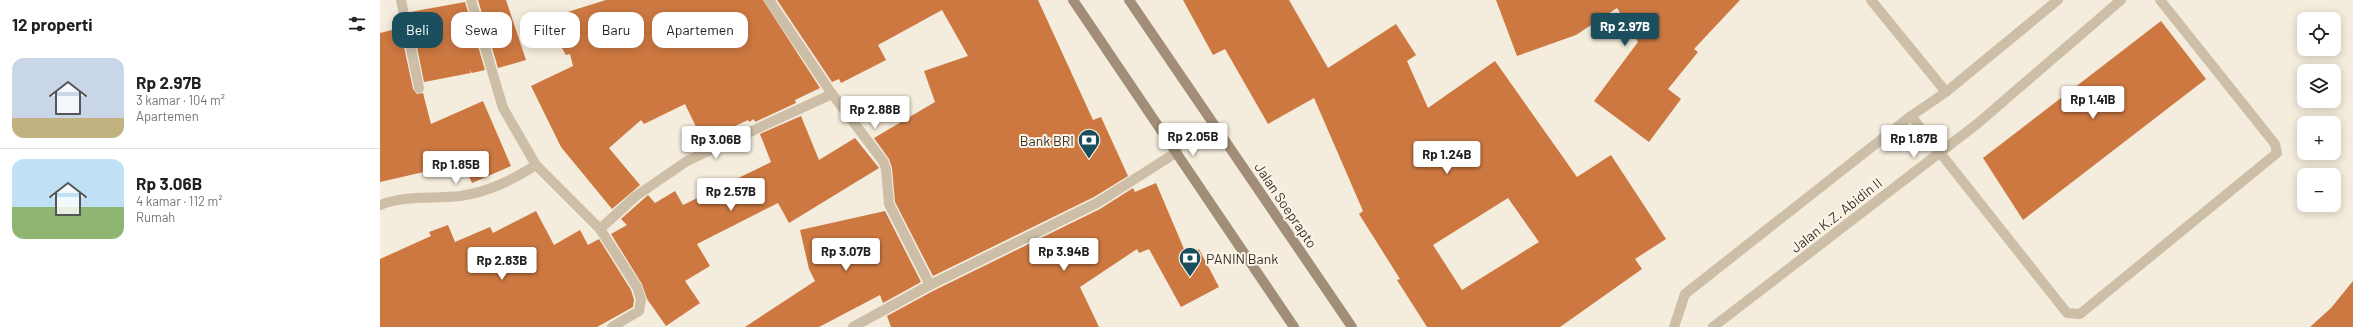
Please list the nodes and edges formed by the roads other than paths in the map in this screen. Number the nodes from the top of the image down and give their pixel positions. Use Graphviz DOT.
graph roads {
  1 [pos="401,0"];
  2 [pos="471,0"];
  3 [pos="769,0"];
  4 [pos="1073,0"];
  5 [pos="1129,0"];
  6 [pos="1871,0"];
  7 [pos="2058,0"];
  8 [pos="2121,0"];
  9 [pos="2160,0"];
  10 [pos="419,88"];
  11 [pos="1946,92"];
  12 [pos="832,94"];
  13 [pos="1911,116"];
  14 [pos="1177,152"];
  15 [pos="1941,152"];
  16 [pos="536,165"];
  17 [pos="380,205"];
  18 [pos="600,229"];
  19 [pos="930,285"];
  20 [pos="612,327"];
  21 [pos="853,327"];
  22 [pos="1294,327"];
  23 [pos="1352,327"];
  24 [pos="1674,327"];
  25 [pos="1713,327"];
  1 -- 10 [label="street"];
  2 -- 16 [label="street"];
  3 -- 12 [label="street"];
  4 -- 14 [label="main road"];
  5 -- 23 [label="main road, Jalan Soeprapto"];
  6 -- 11 [label="street"];
  7 -- 11 [label="street"];
  8 -- 15 [label="street, Jalan K.Z. Abidin II"];
  9 -- 15 [label="street"];
  11 -- 13 [label="street"];
  12 -- 18 [label="street"];
  12 -- 19 [label="street"];
  13 -- 15 [label="street"];
  13 -- 24 [label="street"];
  14 -- 19 [label="street"];
  14 -- 22 [label="main road"];
  15 -- 25 [label="street, Jalan K.Z. Abidin II"];
  16 -- 17 [label="street"];
  16 -- 18 [label="street"];
  18 -- 20 [label="street"];
  19 -- 21 [label="street"];
}
